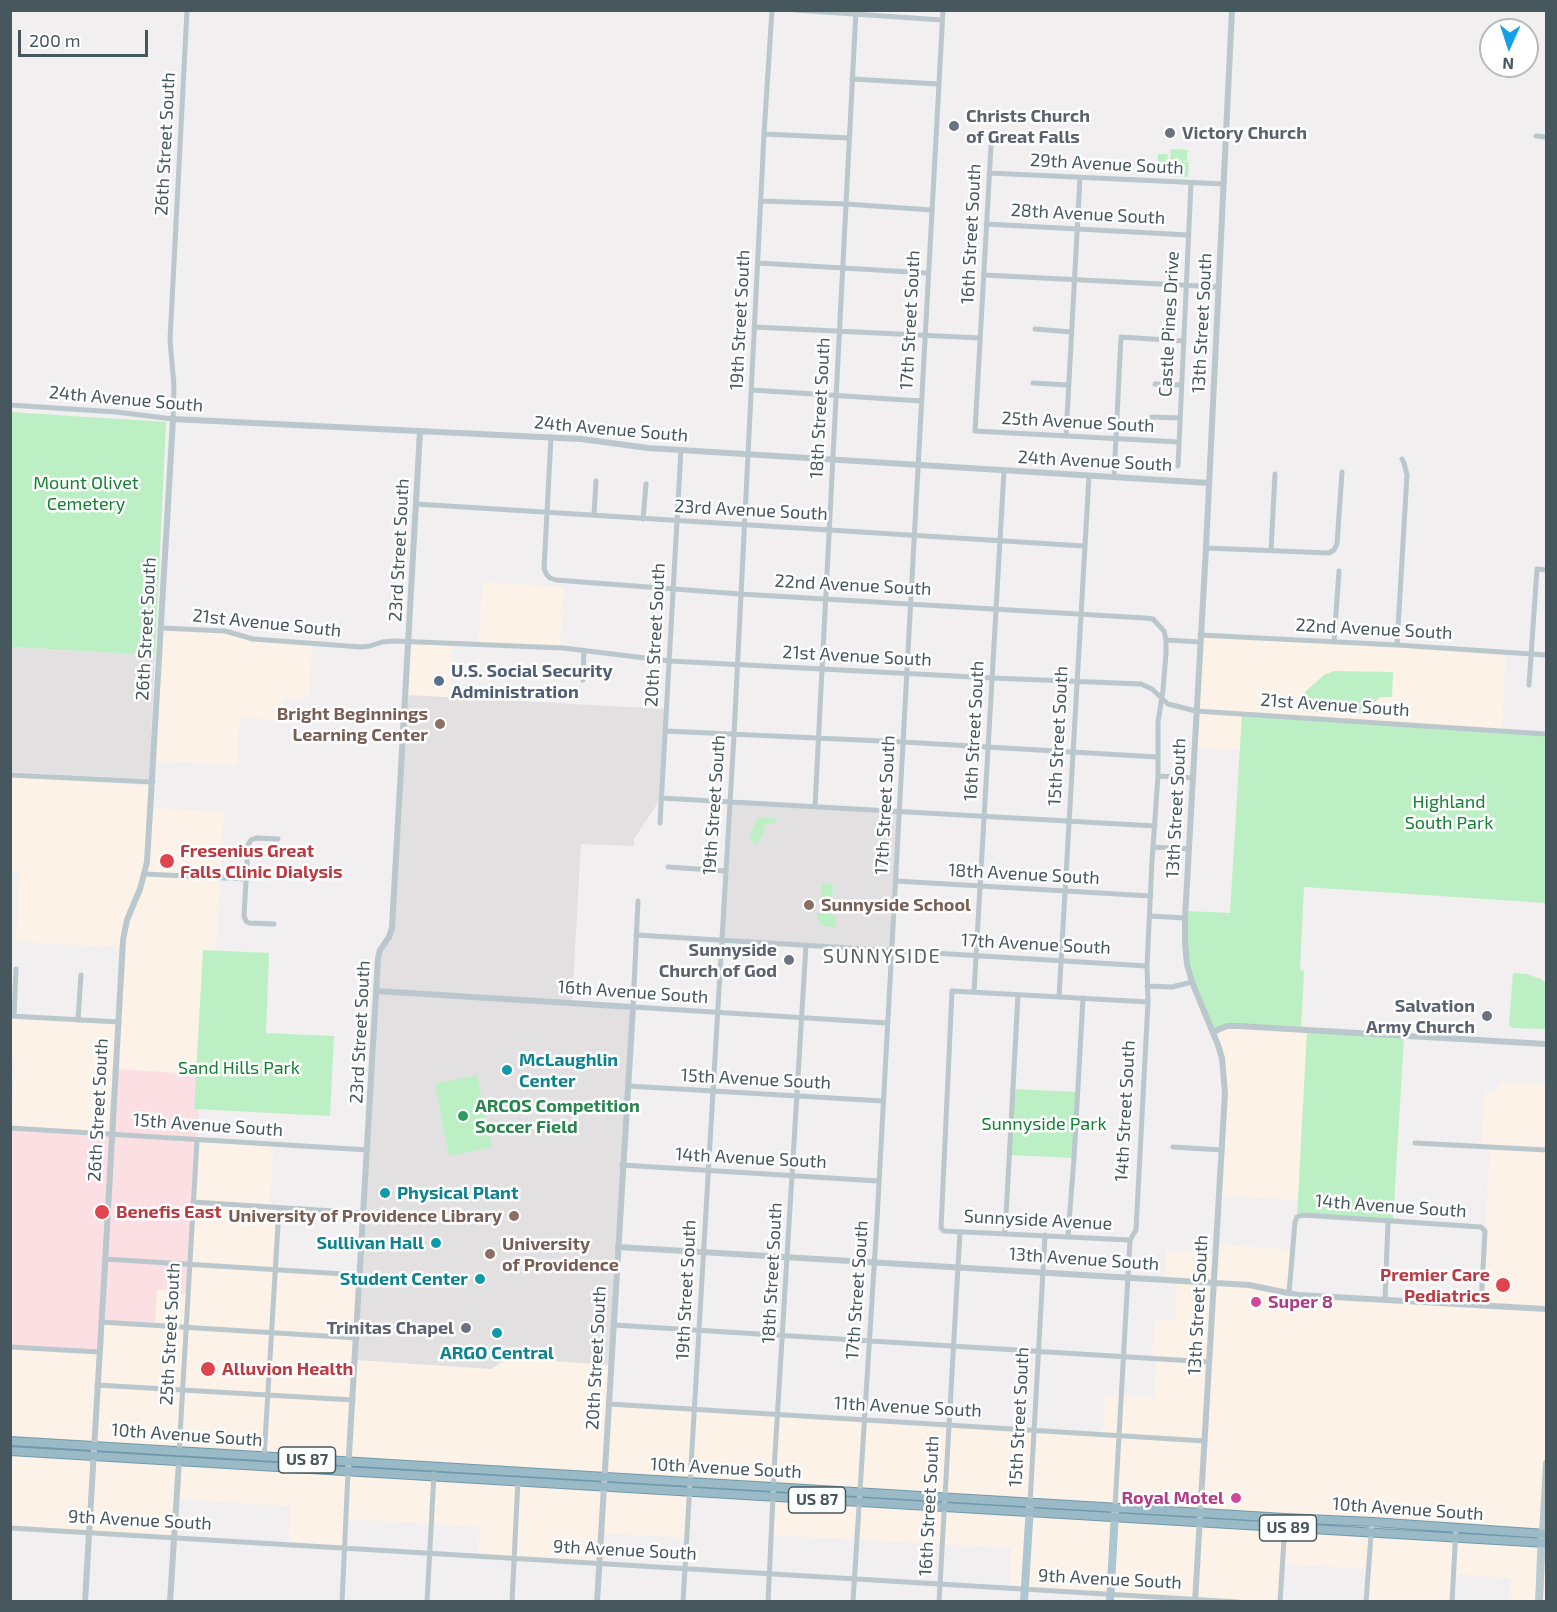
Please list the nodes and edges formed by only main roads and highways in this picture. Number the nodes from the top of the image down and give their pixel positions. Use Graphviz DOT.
graph roads {
  1 [pos="10,1441"];
  2 [pos="10,1451"];
  3 [pos="434,1472"];
  4 [pos="1030,1503"];
  5 [pos="1115,1507"];
  6 [pos="1030,1512"];
  7 [pos="1115,1518"];
  8 [pos="1285,1523"];
  9 [pos="1544,1538"];
  10 [pos="1110,1598"];
  11 [pos="1024,1602"];
  12 [pos="1539,1602"];
  1 -- 3 [label="highway, 10th Avenue South / US 87"];
  2 -- 3 [label="highway, 10th Avenue South / US 87"];
  3 -- 4 [label="highway, 10th Avenue South / US 87"];
  3 -- 6 [label="highway, 10th Avenue South / US 87"];
  4 -- 5 [label="highway, 10th Avenue South / US 87"];
  4 -- 6 [label="main road, 15th Street South"];
  5 -- 7 [label="main road, 14th Street South"];
  5 -- 8 [label="highway, 10th Avenue South / US 89"];
  6 -- 7 [label="highway, 10th Avenue South / US 89"];
  6 -- 11 [label="main road, 15th Street South"];
  7 -- 8 [label="highway, 10th Avenue South / US 89"];
  7 -- 10 [label="main road, 14th Street South"];
  8 -- 9 [label="highway, 10th Avenue South / US 89"];
  8 -- 9 [label="highway, 10th Avenue South / US 89"];
  9 -- 12 [label="main road"];
}
